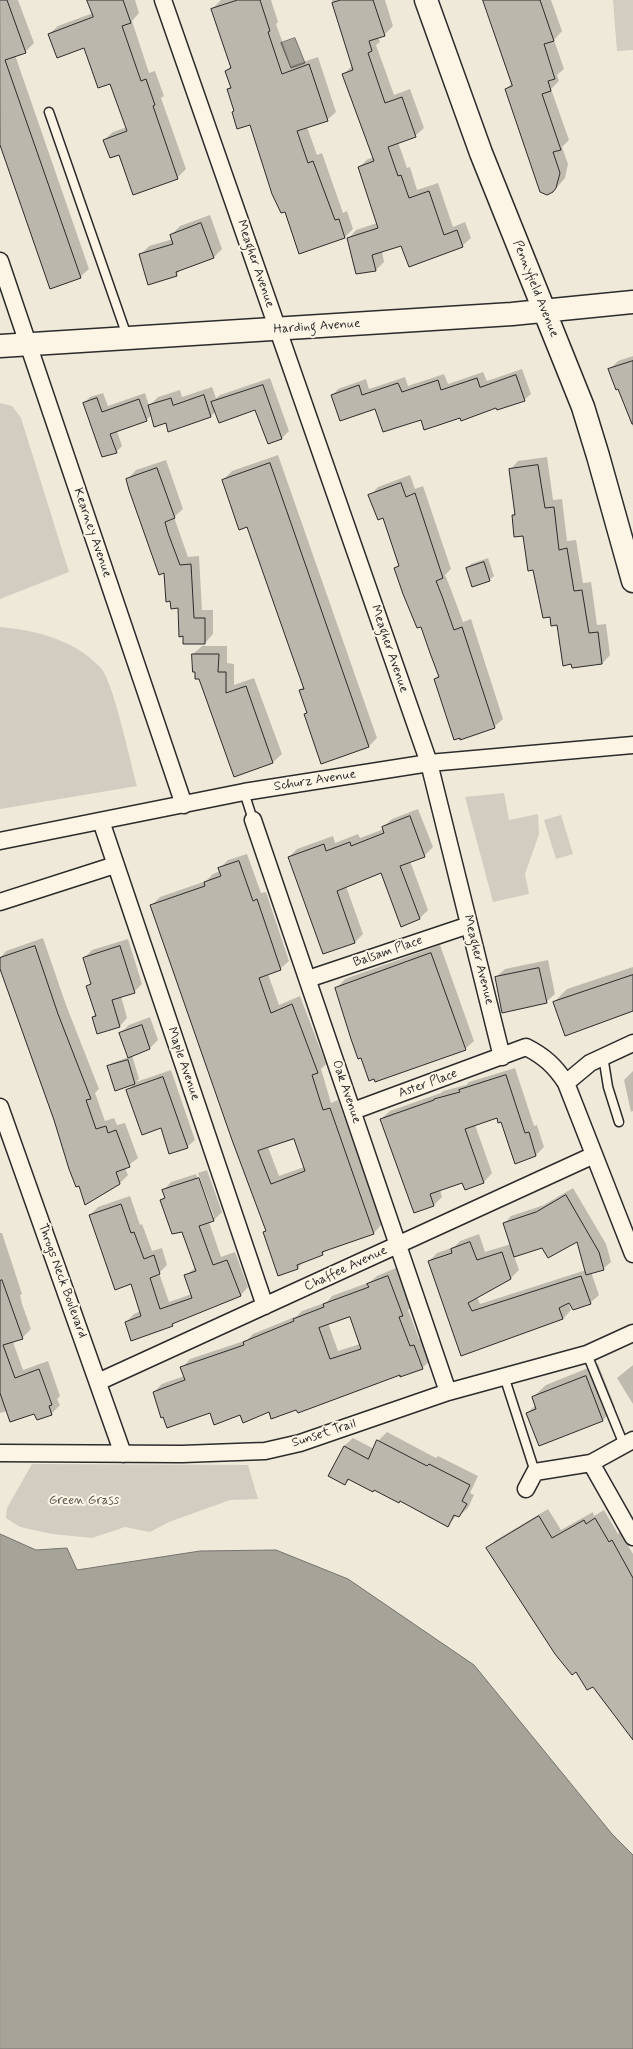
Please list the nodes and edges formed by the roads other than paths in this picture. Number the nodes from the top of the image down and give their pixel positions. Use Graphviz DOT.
graph roads {
  1 [pos="163,0"];
  2 [pos="426,0"];
  3 [pos="49,112"];
  4 [pos="0,261"];
  5 [pos="633,302"];
  6 [pos="544,312"];
  7 [pos="278,329"];
  8 [pos="128,339"];
  9 [pos="29,344"];
  10 [pos="0,346"];
  11 [pos="633,581"];
  12 [pos="633,745"];
  13 [pos="429,763"];
  14 [pos="244,792"];
  15 [pos="184,805"];
  16 [pos="253,820"];
  17 [pos="101,821"];
  18 [pos="0,841"];
  19 [pos="115,865"];
  20 [pos="0,902"];
  21 [pos="469,925"];
  22 [pos="308,979"];
  23 [pos="633,1043"];
  24 [pos="603,1056"];
  25 [pos="502,1057"];
  26 [pos="566,1083"];
  27 [pos="0,1107"];
  28 [pos="353,1111"];
  29 [pos="618,1122"];
  30 [pos="594,1155"];
  31 [pos="398,1244"];
  32 [pos="633,1254"];
  33 [pos="266,1306"];
  34 [pos="633,1333"];
  35 [pos="587,1354"];
  36 [pos="504,1376"];
  37 [pos="98,1382"];
  38 [pos="448,1392"];
  39 [pos="629,1443"];
  40 [pos="0,1453"];
  41 [pos="123,1454"];
  42 [pos="591,1463"];
  43 [pos="536,1472"];
  44 [pos="526,1489"];
  45 [pos="633,1537"];
  1 -- 7 [label="street, Meagher Avenue"];
  2 -- 6 [label="street, Pennyfield Avenue"];
  3 -- 8 [label="lane"];
  4 -- 9 [label="street, Kearney Avenue"];
  5 -- 6 [label="street, Harding Avenue"];
  6 -- 7 [label="street, Harding Avenue"];
  6 -- 11 [label="street, Pennyfield Avenue"];
  7 -- 8 [label="street, Harding Avenue"];
  7 -- 13 [label="street, Meagher Avenue"];
  8 -- 9 [label="street, Harding Avenue"];
  9 -- 10 [label="street, Harding Avenue"];
  9 -- 15 [label="street, Kearney Avenue"];
  12 -- 13 [label="street, Schurz Avenue"];
  13 -- 14 [label="street, Schurz Avenue"];
  13 -- 21 [label="street, Meagher Avenue"];
  14 -- 15 [label="street, Schurz Avenue"];
  14 -- 16 [label="lane, Oak Avenue"];
  15 -- 17 [label="street, Schurz Avenue"];
  16 -- 22 [label="street, Oak Avenue"];
  17 -- 18 [label="street, Schurz Avenue"];
  17 -- 19 [label="street, Maple Avenue"];
  19 -- 20 [label="street"];
  19 -- 33 [label="street, Maple Avenue"];
  21 -- 22 [label="street, Balsam Place"];
  21 -- 25 [label="street, Meagher Avenue"];
  22 -- 28 [label="street, Oak Avenue"];
  23 -- 24 [label="street"];
  24 -- 26 [label="street"];
  24 -- 29 [label="lane"];
  25 -- 26 [label="street"];
  25 -- 28 [label="street, Aster Place"];
  26 -- 30 [label="street"];
  27 -- 37 [label="street, Throgs Neck Boulevard"];
  28 -- 31 [label="street, Oak Avenue"];
  30 -- 31 [label="street, Chaffee Avenue"];
  30 -- 32 [label="street"];
  31 -- 33 [label="street, Chaffee Avenue"];
  31 -- 38 [label="street, Oak Avenue"];
  33 -- 37 [label="street, Chaffee Avenue"];
  34 -- 35 [label="street, Sunset Trail"];
  35 -- 36 [label="street, Sunset Trail"];
  35 -- 39 [label="lane"];
  36 -- 38 [label="street, Sunset Trail"];
  36 -- 43 [label="lane"];
  37 -- 41 [label="street, Throgs Neck Boulevard"];
  38 -- 41 [label="street, Sunset Trail"];
  39 -- 42 [label="street"];
  40 -- 41 [label="street, Sunset Trail"];
  42 -- 43 [label="street"];
  42 -- 45 [label="street"];
  43 -- 44 [label="street"];
}
